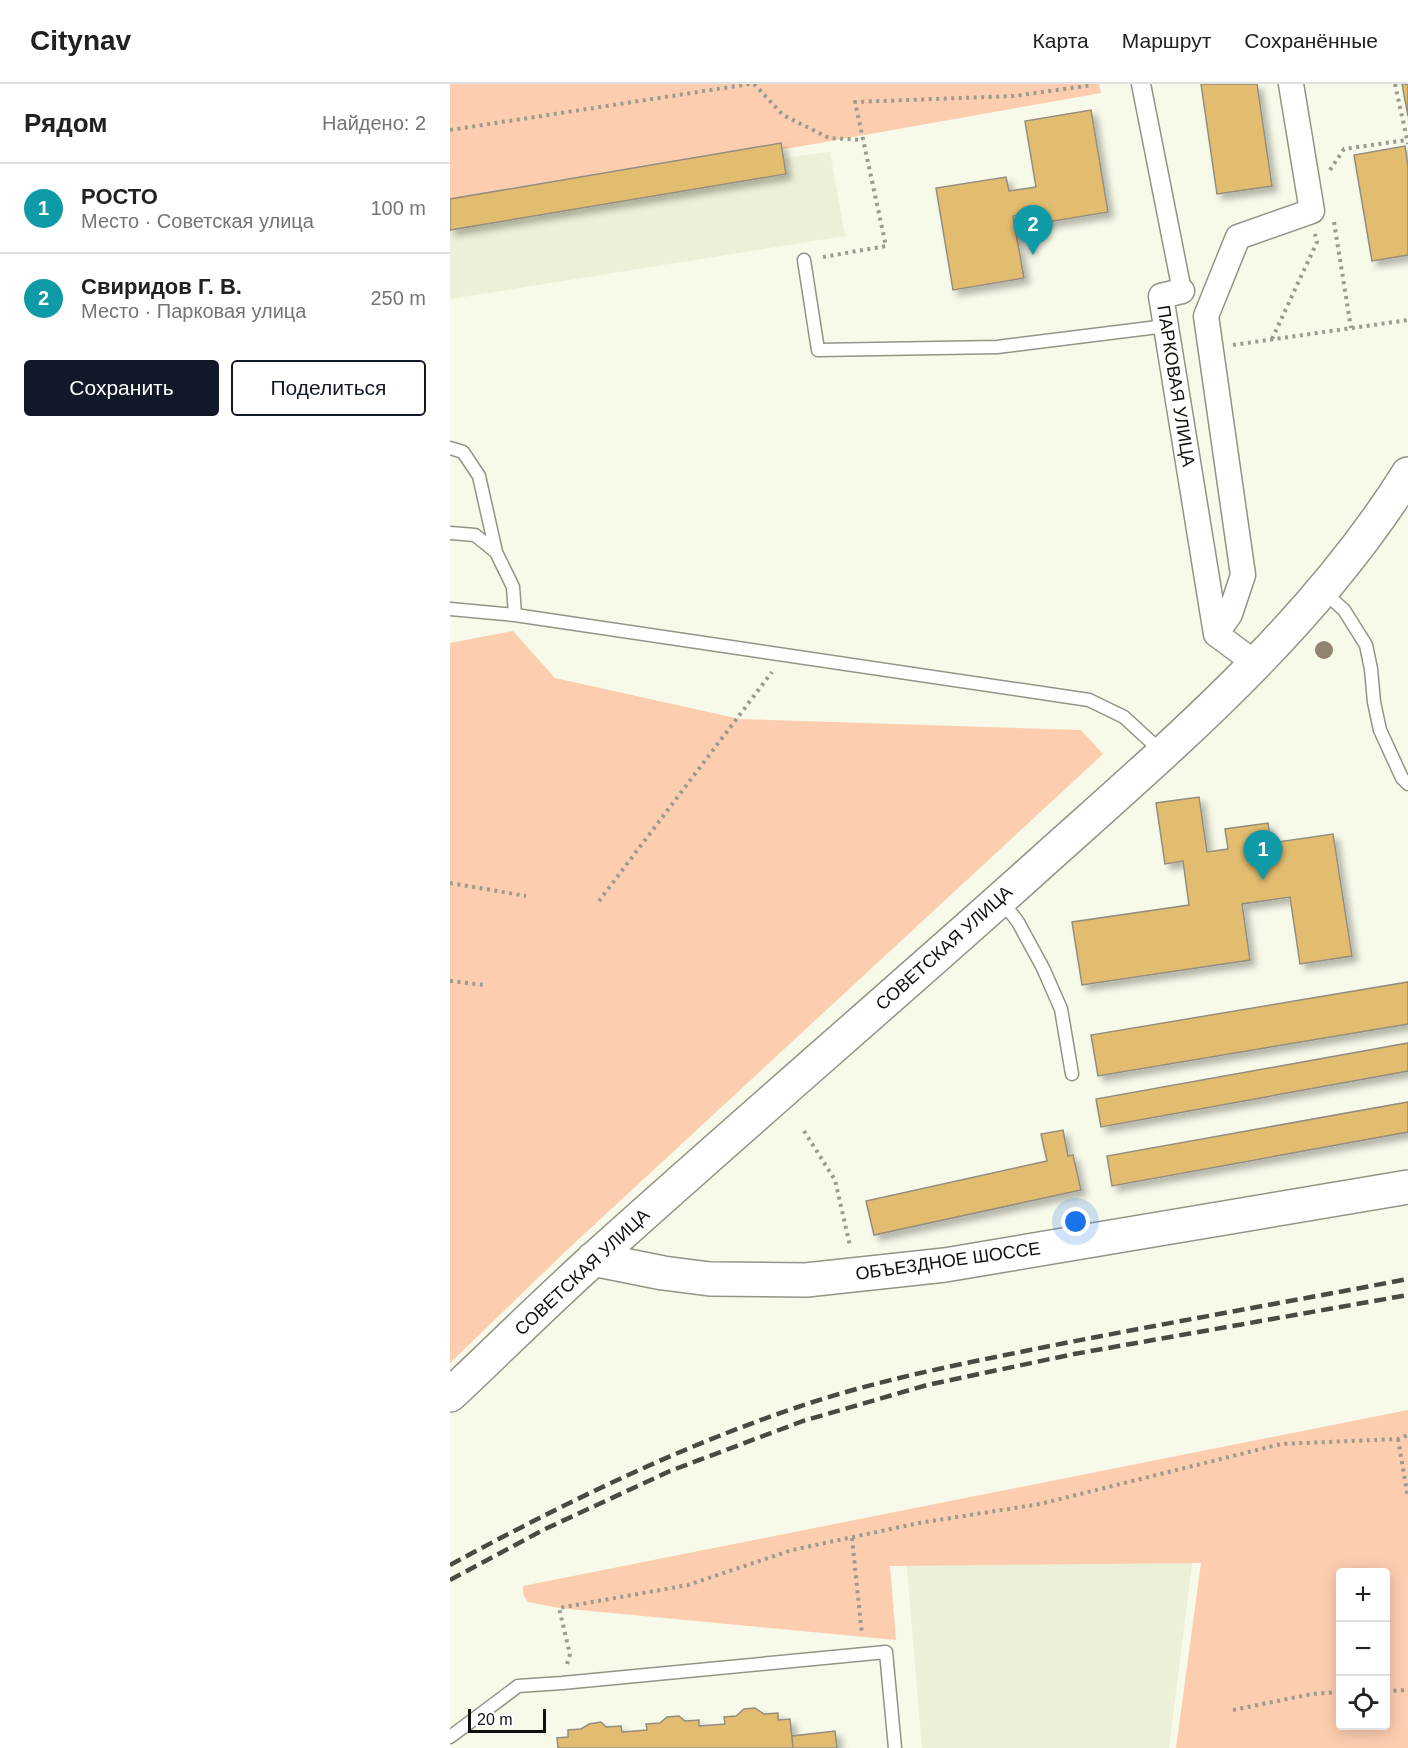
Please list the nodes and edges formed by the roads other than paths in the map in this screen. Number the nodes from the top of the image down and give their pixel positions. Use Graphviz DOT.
graph roads {
  1 [pos="1141,84"];
  2 [pos="1291,84"];
  3 [pos="804,260"];
  4 [pos="1182,291"];
  5 [pos="1166,326"];
  6 [pos="450,448"];
  7 [pos="1408,474"];
  8 [pos="450,533"];
  9 [pos="496,552"];
  10 [pos="1323,591"];
  11 [pos="450,609"];
  12 [pos="515,615"];
  13 [pos="1216,634"];
  14 [pos="1255,663"];
  15 [pos="1163,753"];
  16 [pos="1408,784"];
  17 [pos="1000,899"];
  18 [pos="1072,1074"];
  19 [pos="1408,1187"];
  20 [pos="593,1260"];
  21 [pos="450,1395"];
  22 [pos="450,1737"];
  23 [pos="895,1748"];
  1 -- 4 [label="street, ПАРКОВАЯ УЛИЦА"];
  2 -- 13 [label="street"];
  3 -- 5 [label="lane"];
  4 -- 5 [label="street, ПАРКОВАЯ УЛИЦА"];
  5 -- 13 [label="street, ПАРКОВАЯ УЛИЦА"];
  6 -- 9 [label="lane"];
  7 -- 10 [label="main road, СОВЕТСКАЯ УЛИЦА"];
  8 -- 9 [label="lane"];
  9 -- 12 [label="lane"];
  10 -- 14 [label="main road, СОВЕТСКАЯ УЛИЦА"];
  10 -- 16 [label="lane"];
  11 -- 12 [label="lane"];
  12 -- 15 [label="lane"];
  13 -- 14 [label="street"];
  14 -- 15 [label="main road, СОВЕТСКАЯ УЛИЦА"];
  15 -- 17 [label="main road, СОВЕТСКАЯ УЛИЦА"];
  17 -- 18 [label="lane"];
  17 -- 20 [label="main road, СОВЕТСКАЯ УЛИЦА"];
  19 -- 20 [label="main road, ОБЪЕЗДНОЕ ШОССЕ"];
  20 -- 21 [label="main road, СОВЕТСКАЯ УЛИЦА"];
  22 -- 23 [label="lane"];
}
